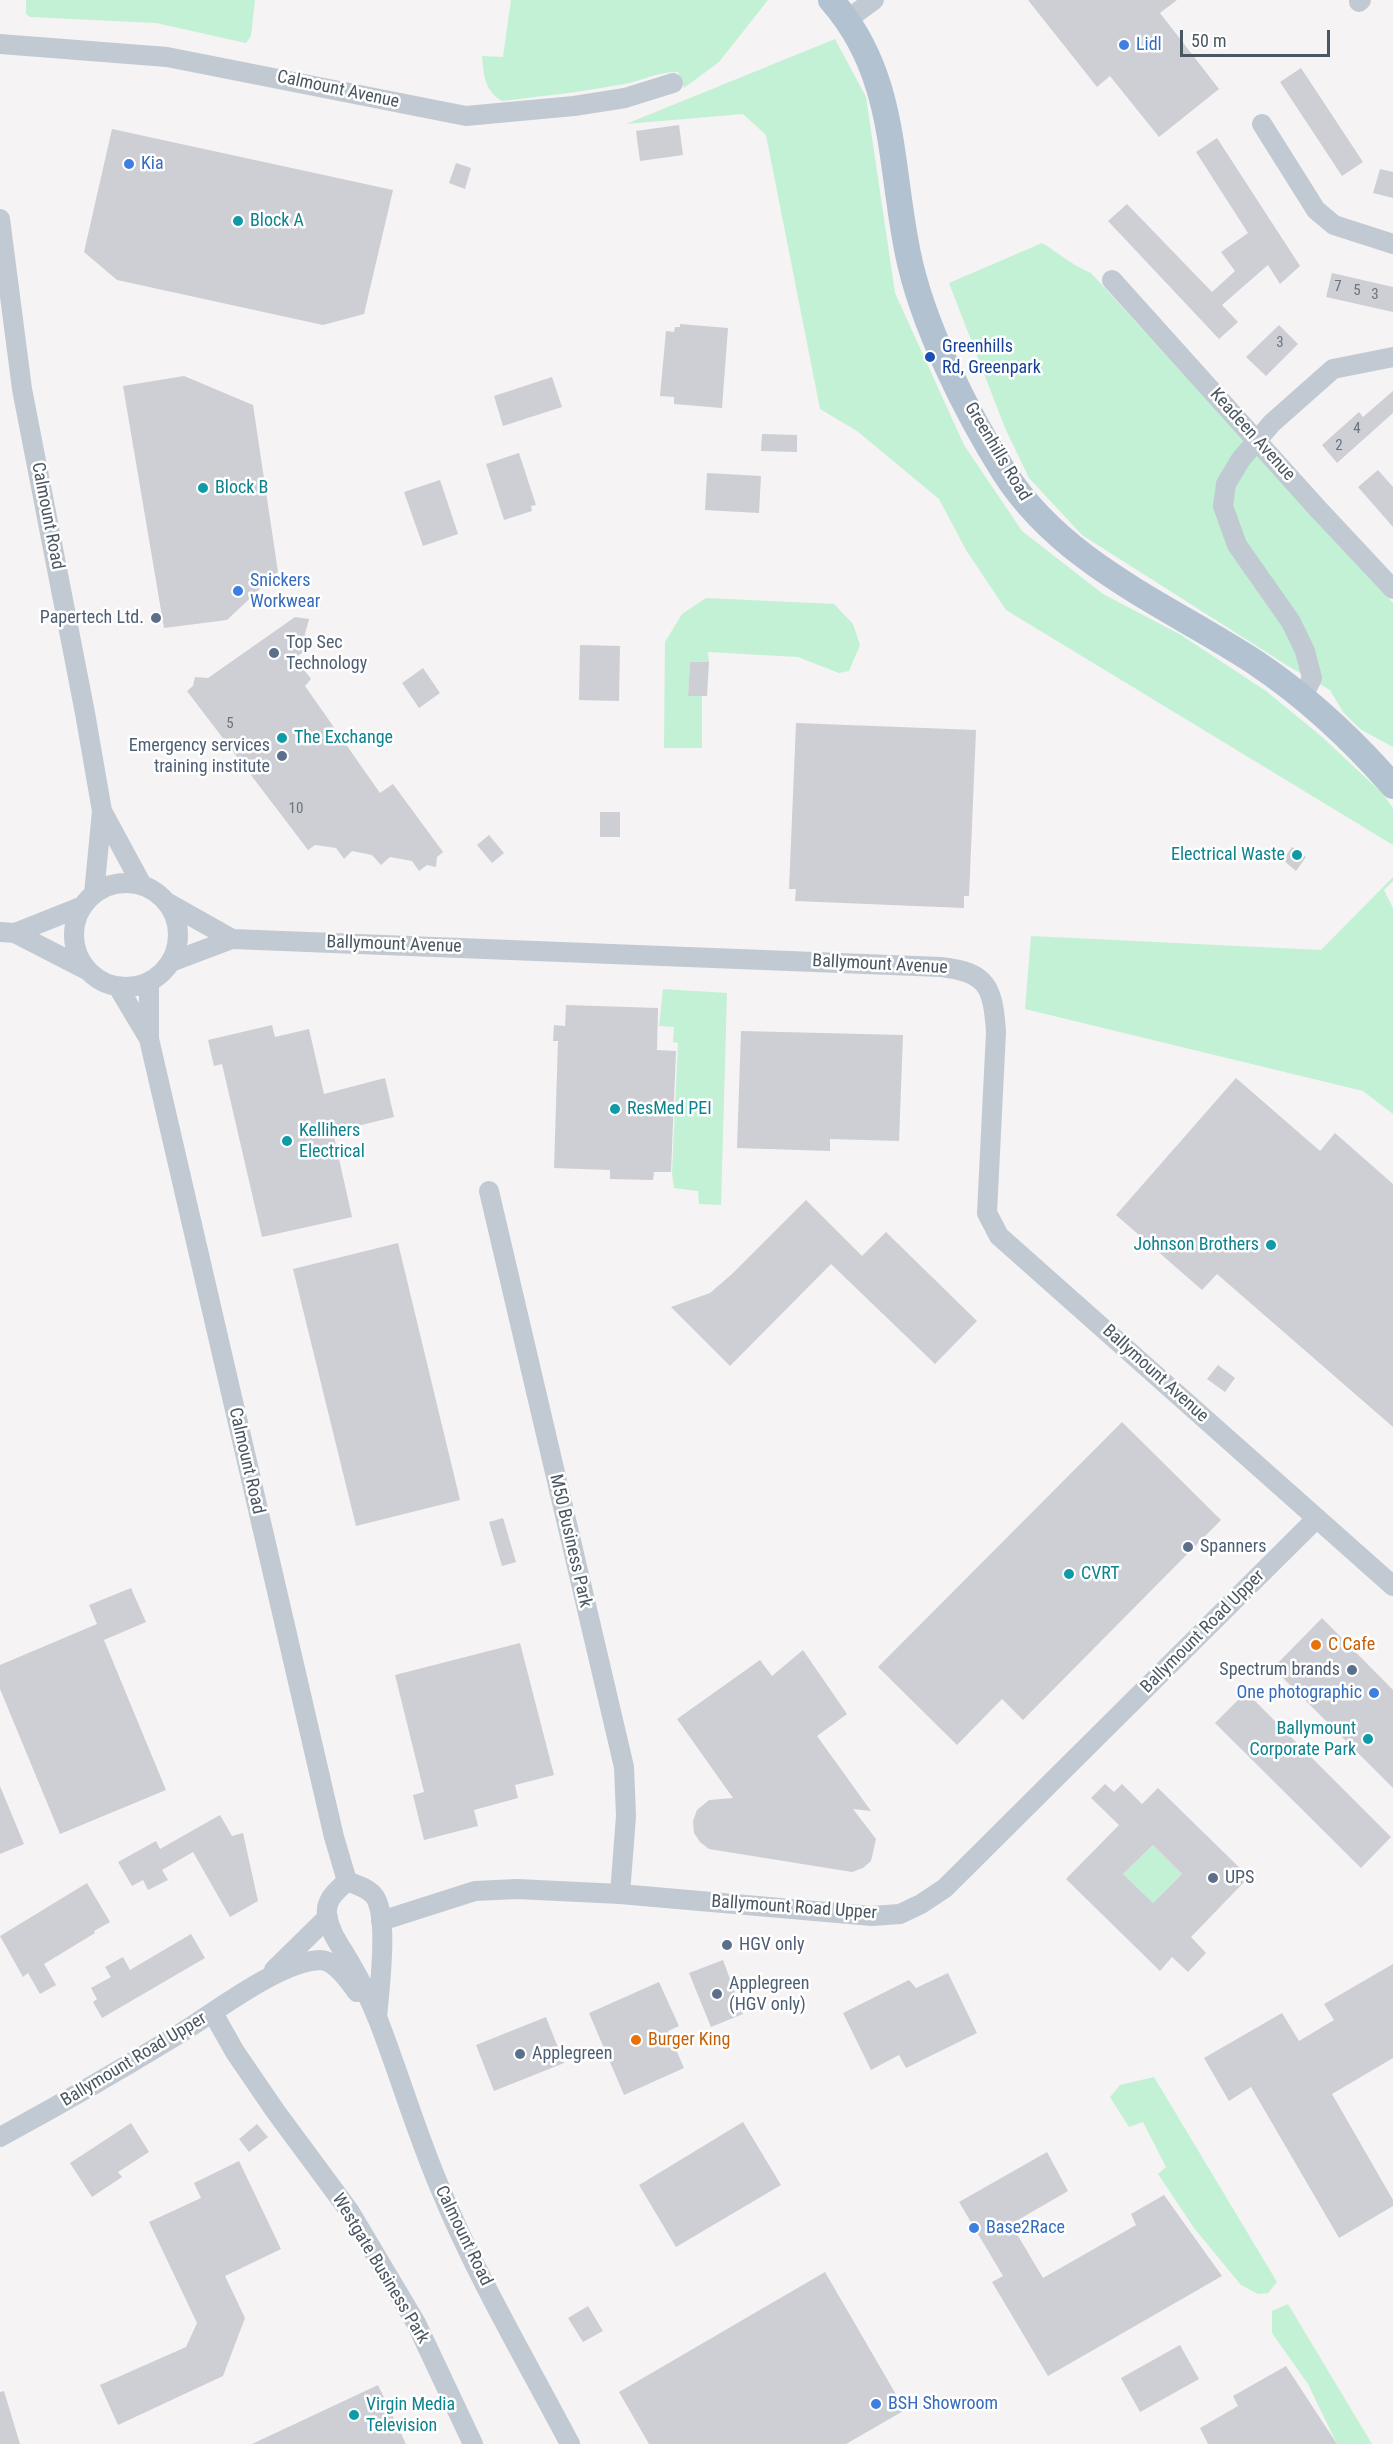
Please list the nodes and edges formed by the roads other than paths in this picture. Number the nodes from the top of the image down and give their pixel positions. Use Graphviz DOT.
graph roads {
  1 [pos="831,0"];
  2 [pos="874,0"];
  3 [pos="848,19"];
  4 [pos="0,44"];
  5 [pos="673,83"];
  6 [pos="1262,124"];
  7 [pos="0,219"];
  8 [pos="1393,244"];
  9 [pos="1112,280"];
  10 [pos="1393,357"];
  11 [pos="1258,441"];
  12 [pos="1393,589"];
  13 [pos="1303,696"];
  14 [pos="1393,786"];
  15 [pos="102,811"];
  16 [pos="142,885"];
  17 [pos="89,900"];
  18 [pos="168,903"];
  19 [pos="7,933"];
  20 [pos="232,939"];
  21 [pos="171,962"];
  22 [pos="87,970"];
  23 [pos="149,982"];
  24 [pos="118,987"];
  25 [pos="149,1039"];
  26 [pos="489,1191"];
  27 [pos="1317,1518"];
  28 [pos="1393,1586"];
  29 [pos="347,1881"];
  30 [pos="620,1894"];
  31 [pos="328,1917"];
  32 [pos="381,1921"];
  33 [pos="266,1978"];
  34 [pos="213,2013"];
  35 [pos="377,2018"];
  36 [pos="0,2137"];
  37 [pos="473,2444"];
  38 [pos="570,2444"];
  1 -- 3 [label="main road, Greenhills Road"];
  2 -- 3 [label="street"];
  3 -- 13 [label="main road, Greenhills Road"];
  4 -- 5 [label="street, Calmount Avenue"];
  6 -- 8 [label="street"];
  7 -- 15 [label="street, Calmount Road"];
  9 -- 11 [label="street, Keadeen Avenue"];
  10 -- 11 [label="street"];
  11 -- 12 [label="street, Keadeen Avenue"];
  11 -- 13 [label="street"];
  13 -- 14 [label="main road, Greenhills Road"];
  15 -- 16 [label="street, Calmount Road"];
  15 -- 17 [label="street, Calmount Road"];
  16 -- 17 [label="street"];
  16 -- 18 [label="street"];
  17 -- 19 [label="street"];
  17 -- 22 [label="street"];
  18 -- 20 [label="street, Ballymount Avenue"];
  18 -- 21 [label="street"];
  19 -- 22 [label="street"];
  20 -- 21 [label="street, Ballymount Avenue"];
  20 -- 27 [label="street, Ballymount Avenue"];
  21 -- 23 [label="street"];
  22 -- 24 [label="street"];
  23 -- 24 [label="street"];
  23 -- 25 [label="street, Calmount Road"];
  24 -- 25 [label="street, Calmount Road"];
  25 -- 29 [label="street, Calmount Road"];
  26 -- 30 [label="street, M50 Business Park"];
  27 -- 28 [label="street"];
  27 -- 30 [label="street, Ballymount Road Upper"];
  29 -- 31 [label="street, Ballymount Road Upper"];
  29 -- 32 [label="street"];
  30 -- 32 [label="street, Ballymount Road Upper"];
  31 -- 33 [label="street, Ballymount Road Upper"];
  31 -- 35 [label="street, Calmount Road"];
  32 -- 35 [label="street, Calmount Road"];
  33 -- 34 [label="street, Ballymount Road Upper"];
  33 -- 35 [label="street, Ballymount Road Upper"];
  34 -- 36 [label="street, Ballymount Road Upper"];
  34 -- 37 [label="street, Westgate Business Park"];
  35 -- 38 [label="street, Calmount Road"];
}
